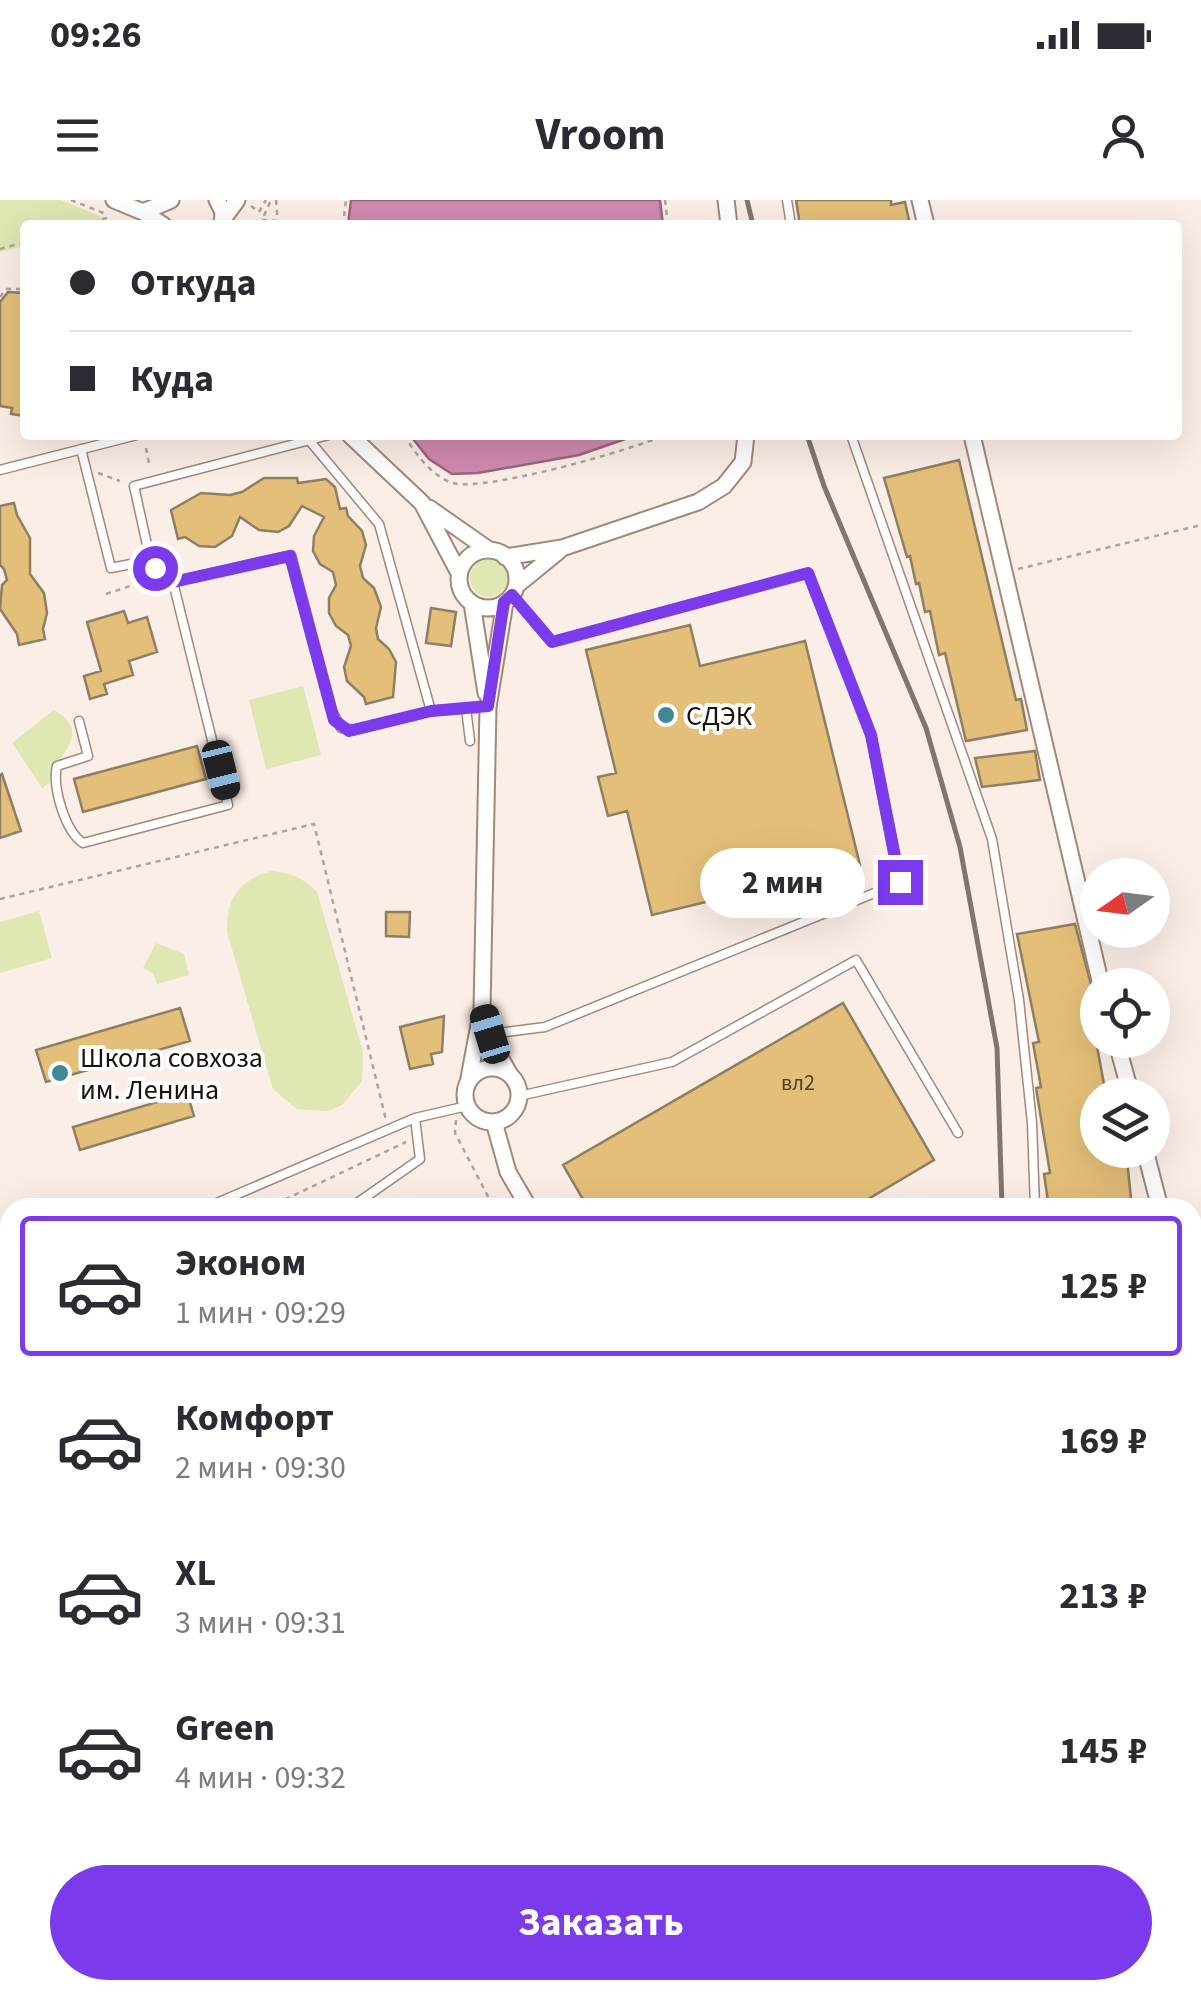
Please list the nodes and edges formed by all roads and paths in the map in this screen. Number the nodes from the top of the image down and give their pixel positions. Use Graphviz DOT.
graph roads {
  1 [pos="72,200"];
  2 [pos="114,200"];
  3 [pos="173,200"];
  4 [pos="271,200"];
  5 [pos="241,203"];
  6 [pos="143,212"];
  7 [pos="100,220"];
  8 [pos="158,220"];
  9 [pos="118,440"];
  10 [pos="309,440"];
  11 [pos="355,440"];
  12 [pos="408,440"];
  13 [pos="651,440"];
  14 [pos="745,440"];
  15 [pos="853,440"];
  16 [pos="973,440"];
  17 [pos="146,448"];
  18 [pos="81,450"];
  19 [pos="150,464"];
  20 [pos="0,470"];
  21 [pos="97,473"];
  22 [pos="120,481"];
  23 [pos="422,503"];
  24 [pos="1201,525"];
  25 [pos="562,548"];
  26 [pos="489,550"];
  27 [pos="505,557"];
  28 [pos="151,560"];
  29 [pos="1004,572"];
  30 [pos="161,573"];
  31 [pos="460,573"];
  32 [pos="173,582"];
  33 [pos="106,594"];
  34 [pos="511,594"];
  35 [pos="472,603"];
  36 [pos="488,706"];
  37 [pos="466,708"];
  38 [pos="431,711"];
  39 [pos="79,721"];
  40 [pos="470,741"];
  41 [pos="0,899"];
  42 [pos="1098,968"];
  43 [pos="482,1009"];
  44 [pos="490,1034"];
  45 [pos="510,1073"];
  46 [pos="469,1078"];
  47 [pos="520,1096"];
  48 [pos="462,1106"];
  49 [pos="415,1118"];
  50 [pos="494,1122"];
  51 [pos="389,1131"];
  52 [pos="958,1133"];
  53 [pos="416,1137"];
  54 [pos="1150,1168"];
  55 [pos="229,1198"];
  56 [pos="288,1198"];
  57 [pos="365,1198"];
  58 [pos="489,1198"];
  59 [pos="523,1198"];
  60 [pos="1036,1198"];
  61 [pos="1157,1198"];
  1 -- 7 [label="path"];
  2 -- 6 [label="street"];
  3 -- 6 [label="street"];
  4 -- 5 [label="path"];
  6 -- 8 [label="street"];
  9 -- 18 [label="lane"];
  10 -- 28 [label="lane"];
  10 -- 38 [label="lane"];
  11 -- 23 [label="street"];
  12 -- 13 [label="path"];
  14 -- 25 [label="street"];
  15 -- 60 [label="lane"];
  16 -- 29 [label="street"];
  17 -- 19 [label="path"];
  18 -- 20 [label="lane"];
  18 -- 28 [label="lane"];
  21 -- 22 [label="path"];
  23 -- 26 [label="street"];
  23 -- 31 [label="street"];
  24 -- 29 [label="path"];
  25 -- 27 [label="street"];
  25 -- 34 [label="street"];
  26 -- 27 [label="street"];
  26 -- 31 [label="street"];
  27 -- 34 [label="street"];
  28 -- 30 [label="lane"];
  29 -- 42 [label="street"];
  30 -- 32 [label="lane"];
  30 -- 33 [label="path"];
  31 -- 35 [label="street"];
  32 -- 38 [label="lane"];
  32 -- 39 [label="lane"];
  34 -- 35 [label="street"];
  34 -- 36 [label="street"];
  34 -- 44 [label="lane"];
  35 -- 36 [label="street"];
  36 -- 37 [label="lane"];
  36 -- 43 [label="street"];
  37 -- 38 [label="lane"];
  37 -- 40 [label="lane"];
  41 -- 51 [label="path"];
  43 -- 44 [label="street"];
  43 -- 46 [label="street"];
  44 -- 45 [label="street"];
  45 -- 46 [label="street"];
  45 -- 47 [label="street"];
  46 -- 48 [label="street"];
  47 -- 50 [label="street"];
  47 -- 52 [label="lane"];
  48 -- 49 [label="lane"];
  48 -- 50 [label="street"];
  48 -- 58 [label="path"];
  49 -- 51 [label="lane"];
  49 -- 53 [label="lane"];
  50 -- 59 [label="street"];
  51 -- 55 [label="lane"];
  53 -- 56 [label="path"];
  53 -- 57 [label="lane"];
  54 -- 61 [label="street"];
}
